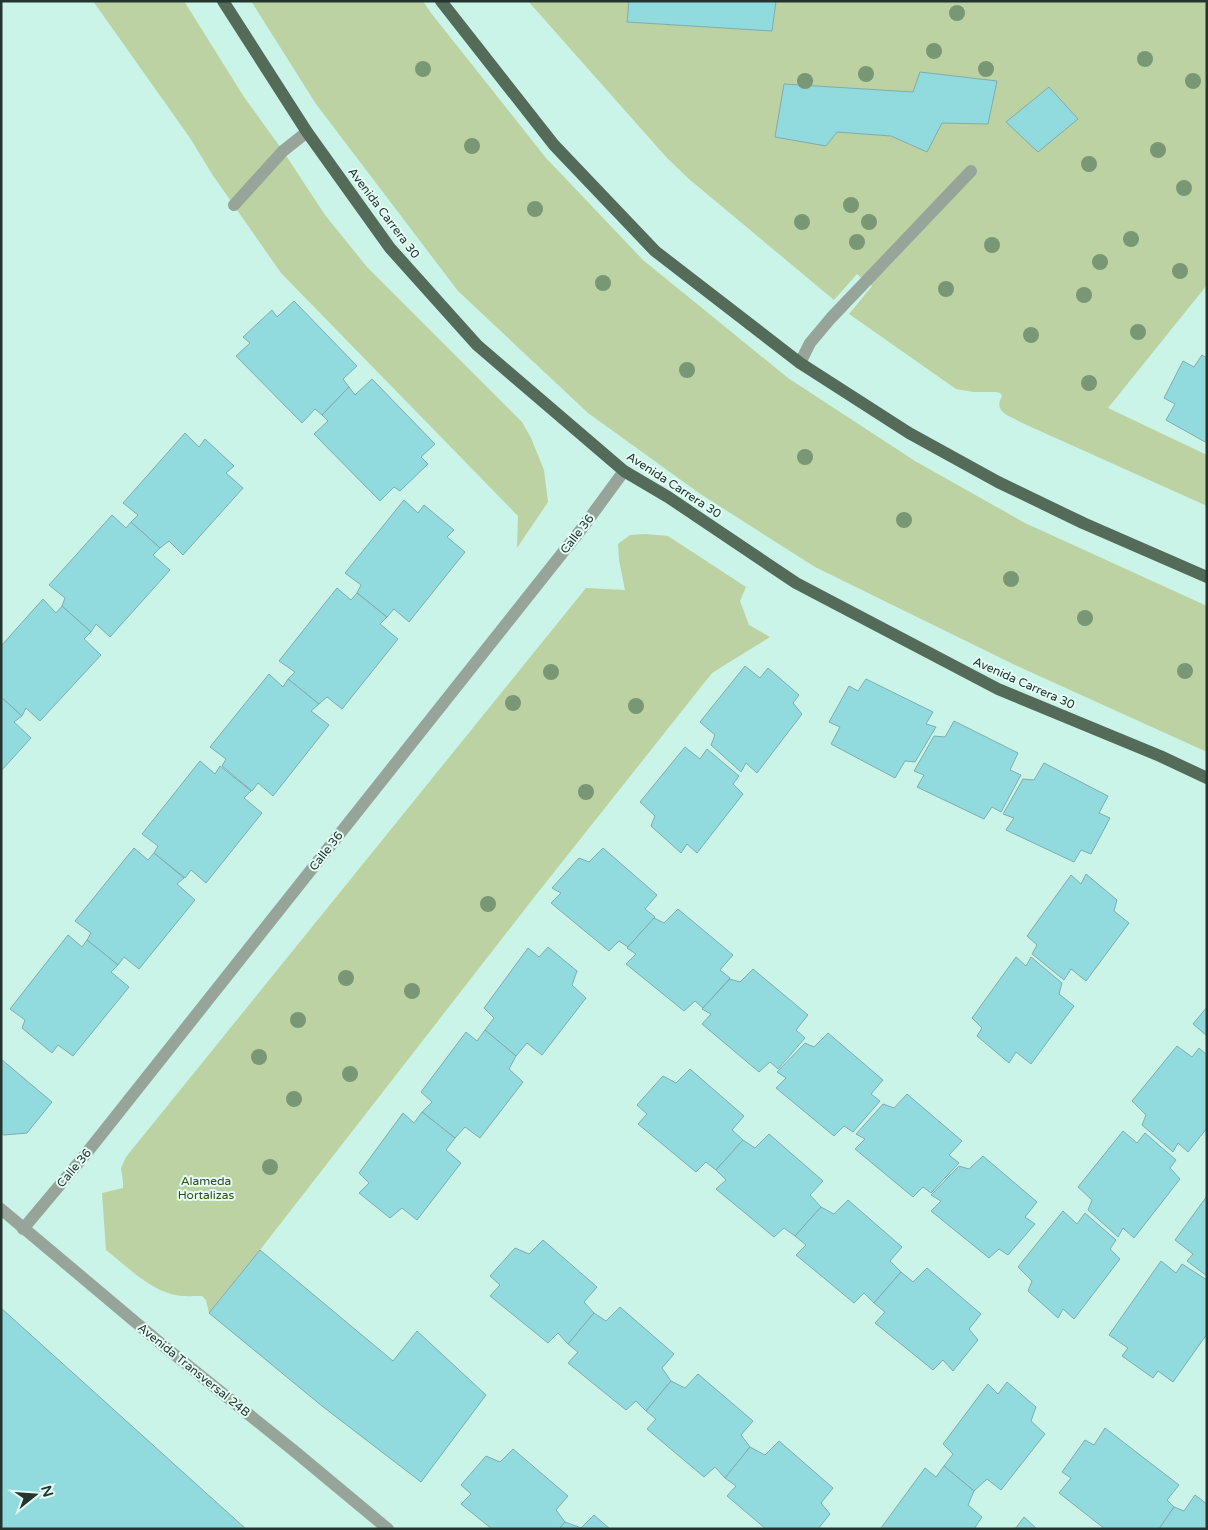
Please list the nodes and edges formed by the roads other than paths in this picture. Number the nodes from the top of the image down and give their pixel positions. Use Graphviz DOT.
graph roads {
  1 [pos="223,1"];
  2 [pos="441,1"];
  3 [pos="306,132"];
  4 [pos="971,171"];
  5 [pos="234,205"];
  6 [pos="800,363"];
  7 [pos="624,470"];
  8 [pos="1207,576"];
  9 [pos="1207,778"];
  10 [pos="1,1209"];
  11 [pos="23,1229"];
  12 [pos="388,1529"];
  1 -- 3 [label="main road, Avenida Carrera 30"];
  2 -- 6 [label="main road"];
  3 -- 5 [label="street"];
  3 -- 7 [label="main road, Avenida Carrera 30"];
  4 -- 6 [label="street"];
  6 -- 8 [label="main road"];
  7 -- 9 [label="main road, Avenida Carrera 30"];
  7 -- 11 [label="street, Calle 36"];
  10 -- 11 [label="street, Avenida Transversal 24B"];
  11 -- 12 [label="street, Avenida Transversal 24B"];
}
